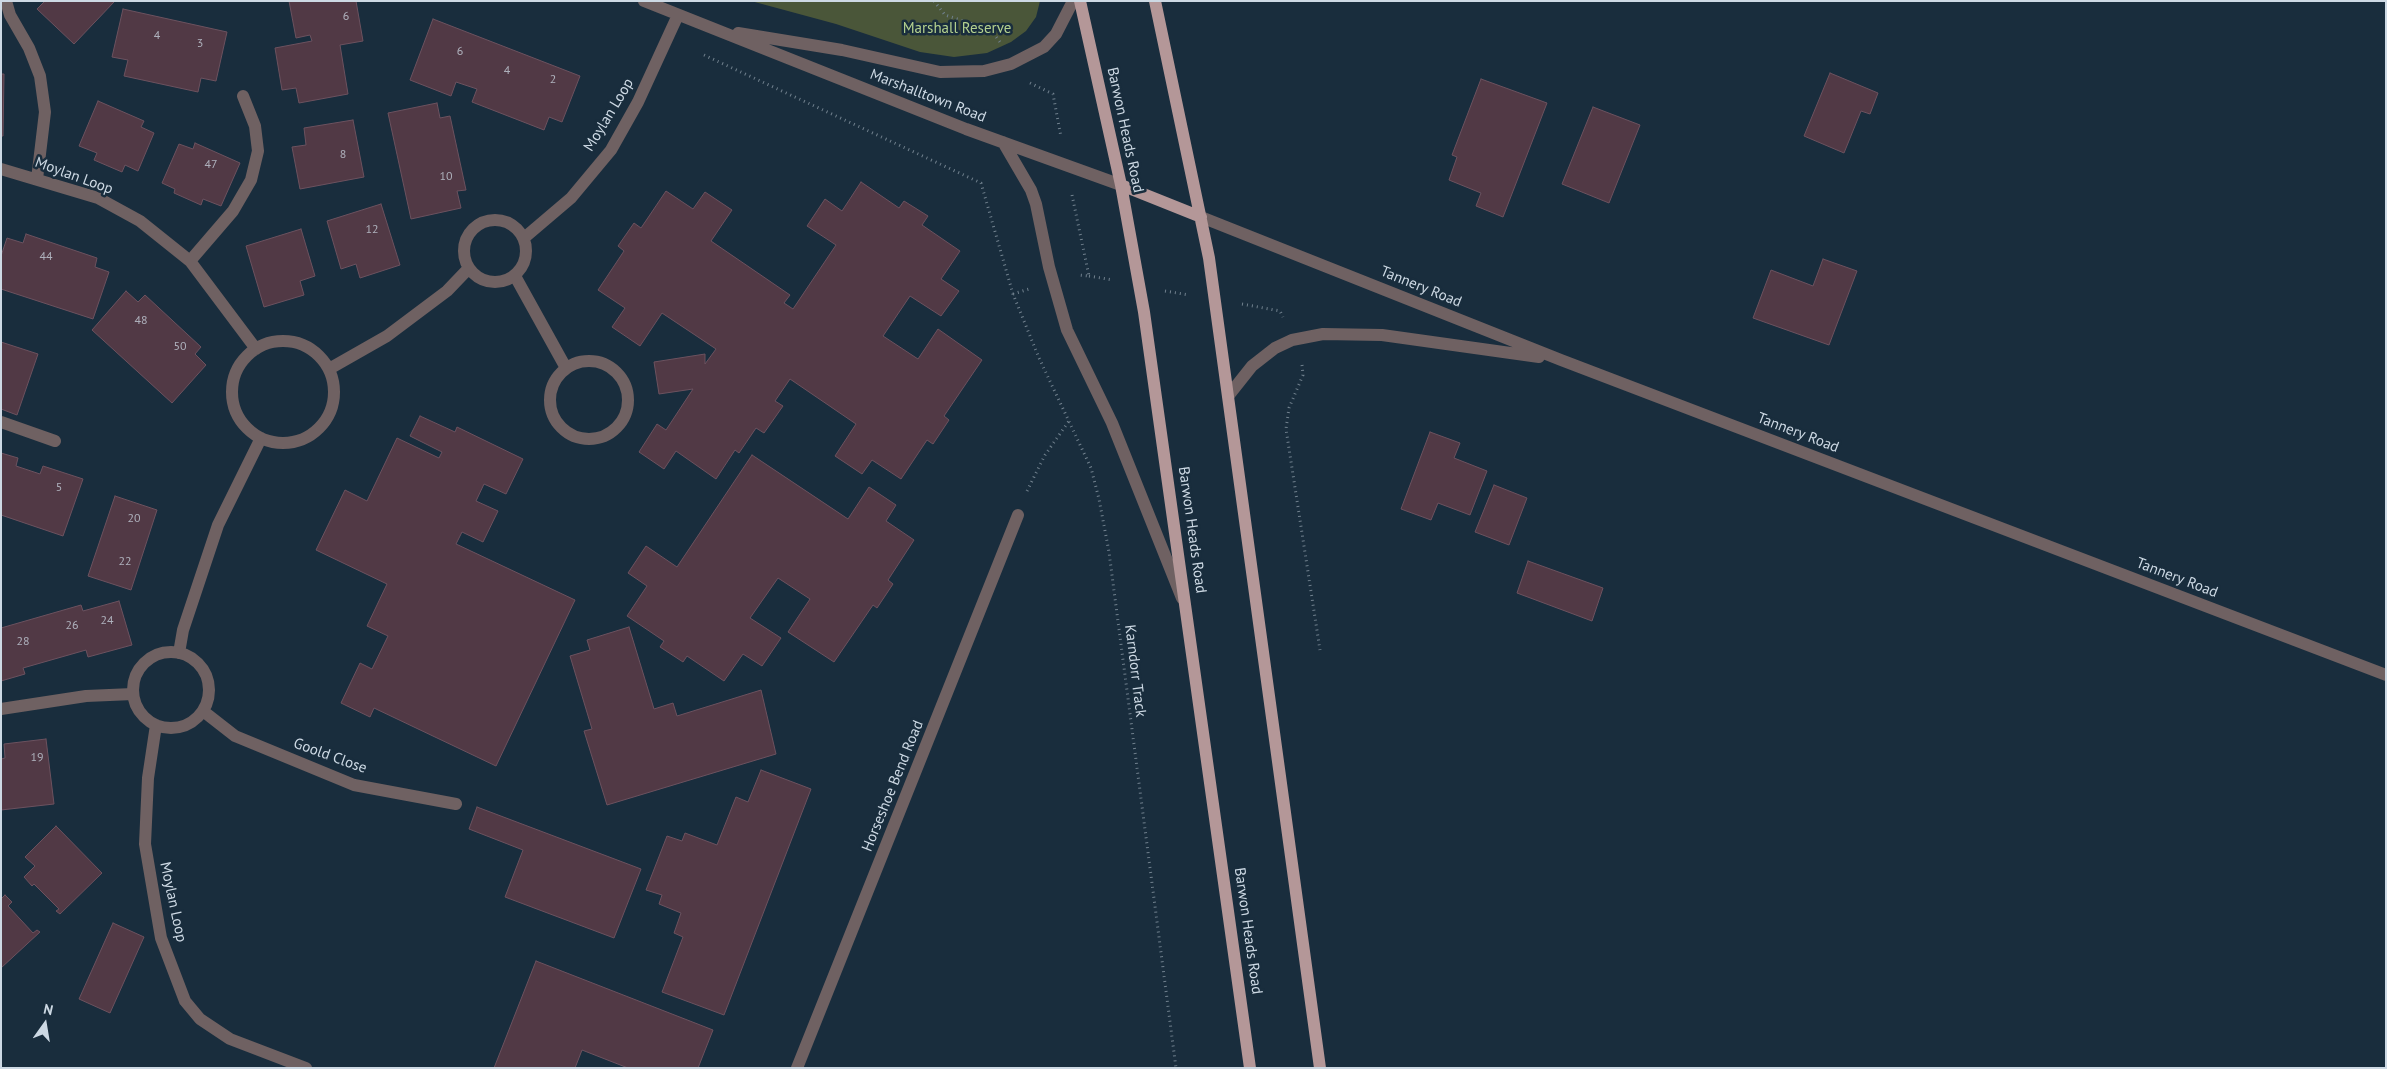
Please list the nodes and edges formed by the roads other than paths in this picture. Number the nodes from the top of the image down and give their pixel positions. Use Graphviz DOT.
graph roads {
  1 [pos="6,1"];
  2 [pos="644,1"];
  3 [pos="1074,1"];
  4 [pos="1080,1"];
  5 [pos="1155,1"];
  6 [pos="678,15"];
  7 [pos="714,29"];
  8 [pos="243,96"];
  9 [pos="1003,142"];
  10 [pos="1,169"];
  11 [pos="37,178"];
  12 [pos="1120,185"];
  13 [pos="1201,217"];
  14 [pos="524,238"];
  15 [pos="190,261"];
  16 [pos="468,268"];
  17 [pos="515,276"];
  18 [pos="256,349"];
  19 [pos="1561,360"];
  20 [pos="566,368"];
  21 [pos="328,369"];
  22 [pos="1229,395"];
  23 [pos="1,422"];
  24 [pos="262,438"];
  25 [pos="55,441"];
  26 [pos="1018,515"];
  27 [pos="1187,612"];
  28 [pos="179,653"];
  29 [pos="2386,675"];
  30 [pos="133,694"];
  31 [pos="1,709"];
  32 [pos="203,711"];
  33 [pos="156,725"];
  34 [pos="456,804"];
  35 [pos="306,1068"];
  36 [pos="797,1068"];
  37 [pos="1250,1068"];
  38 [pos="1320,1068"];
  1 -- 11 [label="street"];
  2 -- 6 [label="street, Marshalltown Road"];
  3 -- 7 [label="street"];
  4 -- 12 [label="main road, Barwon Heads Road"];
  5 -- 13 [label="main road"];
  6 -- 7 [label="street, Marshalltown Road"];
  6 -- 14 [label="street, Moylan Loop"];
  7 -- 9 [label="street, Marshalltown Road"];
  8 -- 15 [label="street"];
  9 -- 12 [label="street, Marshalltown Road"];
  9 -- 27 [label="street"];
  10 -- 11 [label="street, Moylan Loop"];
  11 -- 15 [label="street, Moylan Loop"];
  12 -- 13 [label="main road, Marshalltown Road"];
  12 -- 27 [label="main road, Barwon Heads Road"];
  13 -- 19 [label="street, Tannery Road"];
  13 -- 22 [label="main road"];
  14 -- 16 [label="street"];
  14 -- 17 [label="street"];
  15 -- 18 [label="street, Moylan Loop"];
  16 -- 17 [label="street"];
  16 -- 21 [label="street"];
  17 -- 20 [label="street"];
  18 -- 21 [label="street"];
  18 -- 24 [label="street"];
  19 -- 22 [label="street"];
  19 -- 29 [label="street, Tannery Road"];
  20 -- 20 [label="street"];
  21 -- 24 [label="street"];
  22 -- 38 [label="main road"];
  23 -- 25 [label="street"];
  24 -- 28 [label="street"];
  26 -- 36 [label="street, Horseshoe Bend Road"];
  27 -- 37 [label="main road, Barwon Heads Road"];
  28 -- 30 [label="street"];
  28 -- 32 [label="street"];
  30 -- 31 [label="street"];
  30 -- 33 [label="street"];
  32 -- 33 [label="street"];
  32 -- 34 [label="street, Goold Close"];
  33 -- 35 [label="street, Moylan Loop"];
}
